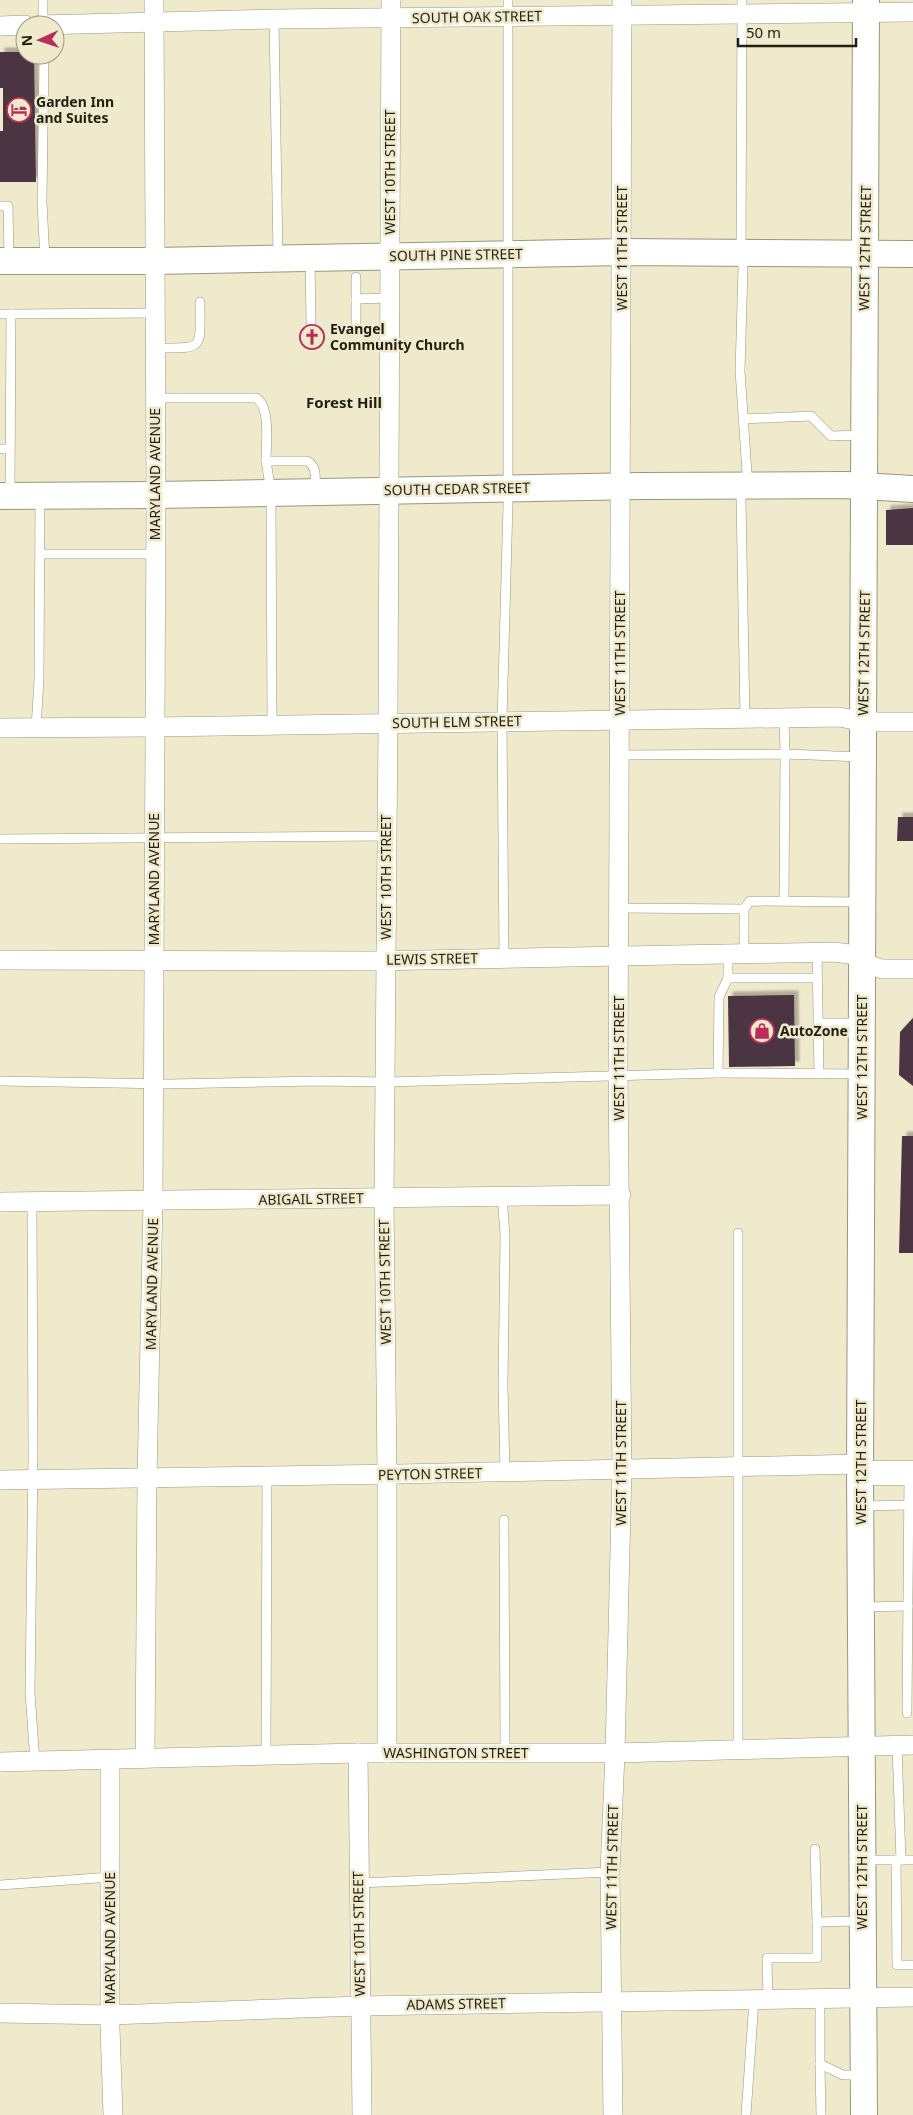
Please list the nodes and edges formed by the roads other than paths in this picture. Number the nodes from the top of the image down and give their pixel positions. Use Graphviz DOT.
graph roads {
  1 [pos="43,0"];
  2 [pos="154,0"];
  3 [pos="742,7"];
  4 [pos="866,7"];
  5 [pos="508,8"];
  6 [pos="622,8"];
  7 [pos="391,9"];
  8 [pos="913,12"];
  9 [pos="42,15"];
  10 [pos="274,19"];
  11 [pos="154,23"];
  12 [pos="15,25"];
  13 [pos="65,25"];
  14 [pos="0,26"];
  15 [pos="44,65"];
  16 [pos="0,206"];
  17 [pos="623,252"];
  18 [pos="741,253"];
  19 [pos="865,253"];
  20 [pos="508,254"];
  21 [pos="913,254"];
  22 [pos="390,257"];
  23 [pos="278,258"];
  24 [pos="310,258"];
  25 [pos="4,261"];
  26 [pos="45,261"];
  27 [pos="154,261"];
  28 [pos="356,277"];
  29 [pos="390,298"];
  30 [pos="356,299"];
  31 [pos="200,302"];
  32 [pos="156,313"];
  33 [pos="0,314"];
  34 [pos="11,314"];
  35 [pos="311,322"];
  36 [pos="356,323"];
  37 [pos="155,348"];
  38 [pos="155,398"];
  39 [pos="743,419"];
  40 [pos="864,435"];
  41 [pos="0,449"];
  42 [pos="10,449"];
  43 [pos="266,461"];
  44 [pos="742,486"];
  45 [pos="863,486"];
  46 [pos="620,487"];
  47 [pos="508,489"];
  48 [pos="913,489"];
  49 [pos="390,490"];
  50 [pos="315,491"];
  51 [pos="271,492"];
  52 [pos="40,495"];
  53 [pos="156,495"];
  54 [pos="5,496"];
  55 [pos="40,554"];
  56 [pos="155,554"];
  57 [pos="745,718"];
  58 [pos="784,718"];
  59 [pos="620,719"];
  60 [pos="502,721"];
  61 [pos="863,722"];
  62 [pos="913,722"];
  63 [pos="388,723"];
  64 [pos="272,724"];
  65 [pos="154,727"];
  66 [pos="0,728"];
  67 [pos="36,728"];
  68 [pos="786,754"];
  69 [pos="619,755"];
  70 [pos="864,757"];
  71 [pos="386,836"];
  72 [pos="154,837"];
  73 [pos="0,839"];
  74 [pos="784,901"];
  75 [pos="862,902"];
  76 [pos="618,908"];
  77 [pos="744,910"];
  78 [pos="817,952"];
  79 [pos="736,953"];
  80 [pos="618,956"];
  81 [pos="504,958"];
  82 [pos="0,960"];
  83 [pos="154,960"];
  84 [pos="386,960"];
  85 [pos="863,960"];
  86 [pos="913,969"];
  87 [pos="728,978"];
  88 [pos="817,978"];
  89 [pos="862,1022"];
  90 [pos="818,1024"];
  91 [pos="718,1073"];
  92 [pos="819,1074"];
  93 [pos="862,1074"];
  94 [pos="618,1075"];
  95 [pos="0,1081"];
  96 [pos="386,1082"];
  97 [pos="152,1083"];
  98 [pos="621,1195"];
  99 [pos="502,1196"];
  100 [pos="384,1198"];
  101 [pos="0,1202"];
  102 [pos="154,1202"];
  103 [pos="32,1203"];
  104 [pos="738,1233"];
  105 [pos="739,1466"];
  106 [pos="622,1469"];
  107 [pos="860,1469"];
  108 [pos="504,1472"];
  109 [pos="911,1473"];
  110 [pos="387,1475"];
  111 [pos="267,1477"];
  112 [pos="147,1478"];
  113 [pos="0,1480"];
  114 [pos="31,1480"];
  115 [pos="909,1505"];
  116 [pos="861,1506"];
  117 [pos="504,1520"];
  118 [pos="908,1606"];
  119 [pos="861,1607"];
  120 [pos="907,1713"];
  121 [pos="905,1745"];
  122 [pos="862,1747"];
  123 [pos="738,1749"];
  124 [pos="358,1753"];
  125 [pos="387,1753"];
  126 [pos="505,1753"];
  127 [pos="615,1753"];
  128 [pos="266,1756"];
  129 [pos="145,1758"];
  130 [pos="110,1760"];
  131 [pos="0,1762"];
  132 [pos="35,1762"];
  133 [pos="815,1849"];
  134 [pos="862,1860"];
  135 [pos="899,1860"];
  136 [pos="913,1860"];
  137 [pos="610,1872"];
  138 [pos="110,1877"];
  139 [pos="359,1883"];
  140 [pos="0,1884"];
  141 [pos="862,1921"];
  142 [pos="817,1922"];
  143 [pos="913,1964"];
  144 [pos="913,1997"];
  145 [pos="863,1998"];
  146 [pos="820,1999"];
  147 [pos="761,2000"];
  148 [pos="610,2002"];
  149 [pos="360,2006"];
  150 [pos="0,2013"];
  151 [pos="110,2015"];
  152 [pos="820,2064"];
  153 [pos="864,2075"];
  154 [pos="113,2115"];
  155 [pos="362,2115"];
  156 [pos="613,2115"];
  157 [pos="746,2115"];
  158 [pos="820,2115"];
  159 [pos="864,2115"];
  1 -- 9 [label="lane"];
  2 -- 11 [label="street, MARYLAND AVENUE"];
  3 -- 4 [label="street, SOUTH OAK STREET"];
  3 -- 6 [label="street, SOUTH OAK STREET"];
  3 -- 18 [label="lane"];
  4 -- 8 [label="street, SOUTH OAK STREET"];
  4 -- 19 [label="main road, WEST 12TH STREET"];
  5 -- 6 [label="street, SOUTH OAK STREET"];
  5 -- 7 [label="street, SOUTH OAK STREET"];
  5 -- 20 [label="lane"];
  6 -- 17 [label="street, WEST 11TH STREET"];
  7 -- 10 [label="street, SOUTH OAK STREET"];
  7 -- 22 [label="street, WEST 10TH STREET"];
  10 -- 11 [label="street, SOUTH OAK STREET"];
  10 -- 23 [label="lane"];
  11 -- 13 [label="street, SOUTH OAK STREET"];
  11 -- 27 [label="street, MARYLAND AVENUE"];
  12 -- 14 [label="street"];
  15 -- 26 [label="lane"];
  16 -- 25 [label="lane"];
  17 -- 18 [label="main road, SOUTH PINE STREET"];
  17 -- 20 [label="main road, SOUTH PINE STREET"];
  17 -- 46 [label="street, WEST 11TH STREET"];
  18 -- 19 [label="main road, SOUTH PINE STREET"];
  18 -- 39 [label="lane"];
  19 -- 21 [label="main road, SOUTH PINE STREET"];
  19 -- 40 [label="main road, WEST 12TH STREET"];
  20 -- 22 [label="main road, SOUTH PINE STREET"];
  20 -- 47 [label="lane"];
  22 -- 24 [label="main road, SOUTH PINE STREET"];
  22 -- 29 [label="street, WEST 10TH STREET"];
  23 -- 24 [label="main road, SOUTH PINE STREET"];
  23 -- 27 [label="main road, SOUTH PINE STREET"];
  24 -- 35 [label="lane"];
  25 -- 26 [label="main road, SOUTH PINE STREET"];
  26 -- 27 [label="main road, SOUTH PINE STREET"];
  27 -- 32 [label="street, MARYLAND AVENUE"];
  28 -- 30 [label="lane"];
  29 -- 30 [label="lane"];
  29 -- 49 [label="street, WEST 10TH STREET"];
  30 -- 36 [label="lane"];
  31 -- 37 [label="lane"];
  32 -- 34 [label="lane"];
  32 -- 37 [label="street, MARYLAND AVENUE"];
  33 -- 34 [label="lane"];
  34 -- 42 [label="lane"];
  37 -- 38 [label="street, MARYLAND AVENUE"];
  38 -- 43 [label="lane"];
  38 -- 53 [label="street, MARYLAND AVENUE"];
  39 -- 40 [label="lane"];
  39 -- 44 [label="lane"];
  40 -- 45 [label="main road, WEST 12TH STREET"];
  41 -- 42 [label="lane"];
  42 -- 54 [label="lane"];
  43 -- 50 [label="lane"];
  43 -- 51 [label="lane"];
  44 -- 45 [label="main road, SOUTH CEDAR STREET"];
  44 -- 46 [label="main road, SOUTH CEDAR STREET"];
  44 -- 57 [label="lane"];
  45 -- 48 [label="main road, SOUTH CEDAR STREET"];
  45 -- 61 [label="main road, WEST 12TH STREET"];
  46 -- 47 [label="main road, SOUTH CEDAR STREET"];
  46 -- 59 [label="street, WEST 11TH STREET"];
  47 -- 49 [label="main road, SOUTH CEDAR STREET"];
  47 -- 60 [label="lane"];
  49 -- 50 [label="main road, SOUTH CEDAR STREET"];
  49 -- 63 [label="street, WEST 10TH STREET"];
  50 -- 51 [label="main road, SOUTH CEDAR STREET"];
  51 -- 53 [label="main road, SOUTH CEDAR STREET"];
  51 -- 64 [label="lane"];
  52 -- 53 [label="main road, SOUTH CEDAR STREET"];
  52 -- 54 [label="main road, SOUTH CEDAR STREET"];
  52 -- 55 [label="lane"];
  53 -- 56 [label="street, MARYLAND AVENUE"];
  55 -- 56 [label="lane"];
  55 -- 67 [label="lane"];
  56 -- 65 [label="street, MARYLAND AVENUE"];
  57 -- 58 [label="street, SOUTH ELM STREET"];
  57 -- 59 [label="street, SOUTH ELM STREET"];
  58 -- 61 [label="street, SOUTH ELM STREET"];
  58 -- 68 [label="lane"];
  59 -- 60 [label="street, SOUTH ELM STREET"];
  59 -- 69 [label="street, WEST 11TH STREET"];
  60 -- 63 [label="street, SOUTH ELM STREET"];
  60 -- 81 [label="lane"];
  61 -- 62 [label="street, SOUTH ELM STREET"];
  61 -- 70 [label="main road, WEST 12TH STREET"];
  63 -- 64 [label="street, SOUTH ELM STREET"];
  63 -- 71 [label="street, WEST 10TH STREET"];
  64 -- 65 [label="street, SOUTH ELM STREET"];
  65 -- 67 [label="street, SOUTH ELM STREET"];
  65 -- 72 [label="street, MARYLAND AVENUE"];
  66 -- 67 [label="street, SOUTH ELM STREET"];
  68 -- 69 [label="lane"];
  68 -- 70 [label="lane"];
  68 -- 74 [label="lane"];
  69 -- 76 [label="street, WEST 11TH STREET"];
  70 -- 75 [label="main road, WEST 12TH STREET"];
  71 -- 72 [label="lane"];
  71 -- 84 [label="street, WEST 10TH STREET"];
  72 -- 73 [label="lane"];
  72 -- 83 [label="street, MARYLAND AVENUE"];
  74 -- 75 [label="lane"];
  74 -- 77 [label="lane"];
  75 -- 85 [label="main road, WEST 12TH STREET"];
  76 -- 77 [label="lane"];
  76 -- 80 [label="street, WEST 11TH STREET"];
  77 -- 79 [label="lane"];
  78 -- 79 [label="street, LEWIS STREET"];
  78 -- 85 [label="street, LEWIS STREET"];
  78 -- 88 [label="lane"];
  79 -- 80 [label="street, LEWIS STREET"];
  79 -- 87 [label="lane"];
  80 -- 81 [label="street, LEWIS STREET"];
  80 -- 94 [label="street, WEST 11TH STREET"];
  81 -- 84 [label="street, LEWIS STREET"];
  82 -- 83 [label="street, LEWIS STREET"];
  83 -- 84 [label="street, LEWIS STREET"];
  83 -- 97 [label="street, MARYLAND AVENUE"];
  84 -- 96 [label="street, WEST 10TH STREET"];
  85 -- 86 [label="street, LEWIS STREET"];
  85 -- 89 [label="main road, WEST 12TH STREET"];
  87 -- 88 [label="lane"];
  87 -- 91 [label="lane"];
  88 -- 90 [label="lane"];
  89 -- 90 [label="lane"];
  89 -- 93 [label="main road, WEST 12TH STREET"];
  90 -- 92 [label="lane"];
  91 -- 92 [label="lane"];
  91 -- 94 [label="lane"];
  92 -- 93 [label="lane"];
  93 -- 107 [label="main road, WEST 12TH STREET"];
  94 -- 96 [label="lane"];
  94 -- 98 [label="street, WEST 11TH STREET"];
  95 -- 97 [label="lane"];
  96 -- 97 [label="lane"];
  96 -- 100 [label="street, WEST 10TH STREET"];
  97 -- 102 [label="street, MARYLAND AVENUE"];
  98 -- 99 [label="street, ABIGAIL STREET"];
  98 -- 106 [label="street, WEST 11TH STREET"];
  99 -- 100 [label="street, ABIGAIL STREET"];
  99 -- 108 [label="lane"];
  100 -- 102 [label="street, ABIGAIL STREET"];
  100 -- 110 [label="street, WEST 10TH STREET"];
  101 -- 103 [label="street, ABIGAIL STREET"];
  102 -- 103 [label="street, ABIGAIL STREET"];
  102 -- 112 [label="street, MARYLAND AVENUE"];
  103 -- 114 [label="lane"];
  104 -- 105 [label="lane"];
  105 -- 106 [label="street, PEYTON STREET"];
  105 -- 107 [label="street, PEYTON STREET"];
  105 -- 123 [label="lane"];
  106 -- 108 [label="street, PEYTON STREET"];
  106 -- 127 [label="street, WEST 11TH STREET"];
  107 -- 109 [label="street, PEYTON STREET"];
  107 -- 116 [label="main road, WEST 12TH STREET"];
  108 -- 110 [label="street, PEYTON STREET"];
  109 -- 115 [label="lane"];
  110 -- 111 [label="street, PEYTON STREET"];
  110 -- 125 [label="street, WEST 10TH STREET"];
  111 -- 112 [label="street, PEYTON STREET"];
  111 -- 128 [label="lane"];
  112 -- 114 [label="street, PEYTON STREET"];
  112 -- 129 [label="street, MARYLAND AVENUE"];
  113 -- 114 [label="street, PEYTON STREET"];
  114 -- 132 [label="lane"];
  115 -- 116 [label="lane"];
  115 -- 118 [label="lane"];
  116 -- 119 [label="main road, WEST 12TH STREET"];
  117 -- 126 [label="lane"];
  118 -- 119 [label="lane"];
  118 -- 120 [label="lane"];
  119 -- 122 [label="main road, WEST 12TH STREET"];
  121 -- 122 [label="street, WASHINGTON STREET"];
  121 -- 135 [label="lane"];
  122 -- 123 [label="street, WASHINGTON STREET"];
  122 -- 134 [label="main road, WEST 12TH STREET"];
  123 -- 127 [label="street, WASHINGTON STREET"];
  124 -- 125 [label="street, WASHINGTON STREET"];
  124 -- 128 [label="street, WASHINGTON STREET"];
  124 -- 139 [label="street, WEST 10TH STREET"];
  125 -- 126 [label="street, WASHINGTON STREET"];
  126 -- 127 [label="street, WASHINGTON STREET"];
  127 -- 137 [label="street, WEST 11TH STREET"];
  128 -- 129 [label="street, WASHINGTON STREET"];
  129 -- 130 [label="street, WASHINGTON STREET"];
  130 -- 132 [label="street, WASHINGTON STREET"];
  130 -- 138 [label="street, MARYLAND AVENUE"];
  131 -- 132 [label="street, WASHINGTON STREET"];
  133 -- 142 [label="lane"];
  134 -- 135 [label="lane"];
  134 -- 141 [label="main road, WEST 12TH STREET"];
  135 -- 136 [label="lane"];
  135 -- 143 [label="lane"];
  137 -- 139 [label="lane"];
  137 -- 148 [label="street, WEST 11TH STREET"];
  138 -- 140 [label="lane"];
  138 -- 151 [label="street, MARYLAND AVENUE"];
  139 -- 149 [label="street, WEST 10TH STREET"];
  141 -- 142 [label="lane"];
  141 -- 145 [label="main road, WEST 12TH STREET"];
  142 -- 147 [label="lane"];
  144 -- 145 [label="street, ADAMS STREET"];
  145 -- 146 [label="street, ADAMS STREET"];
  145 -- 153 [label="main road, WEST 12TH STREET"];
  146 -- 147 [label="street, ADAMS STREET"];
  146 -- 152 [label="lane"];
  147 -- 148 [label="street, ADAMS STREET"];
  147 -- 157 [label="lane"];
  148 -- 149 [label="street, ADAMS STREET"];
  148 -- 156 [label="street, WEST 11TH STREET"];
  149 -- 151 [label="street, ADAMS STREET"];
  149 -- 155 [label="street, WEST 10TH STREET"];
  150 -- 151 [label="street, ADAMS STREET"];
  151 -- 154 [label="street, MARYLAND AVENUE"];
  152 -- 153 [label="lane"];
  152 -- 158 [label="lane"];
  153 -- 159 [label="main road, WEST 12TH STREET"];
}
